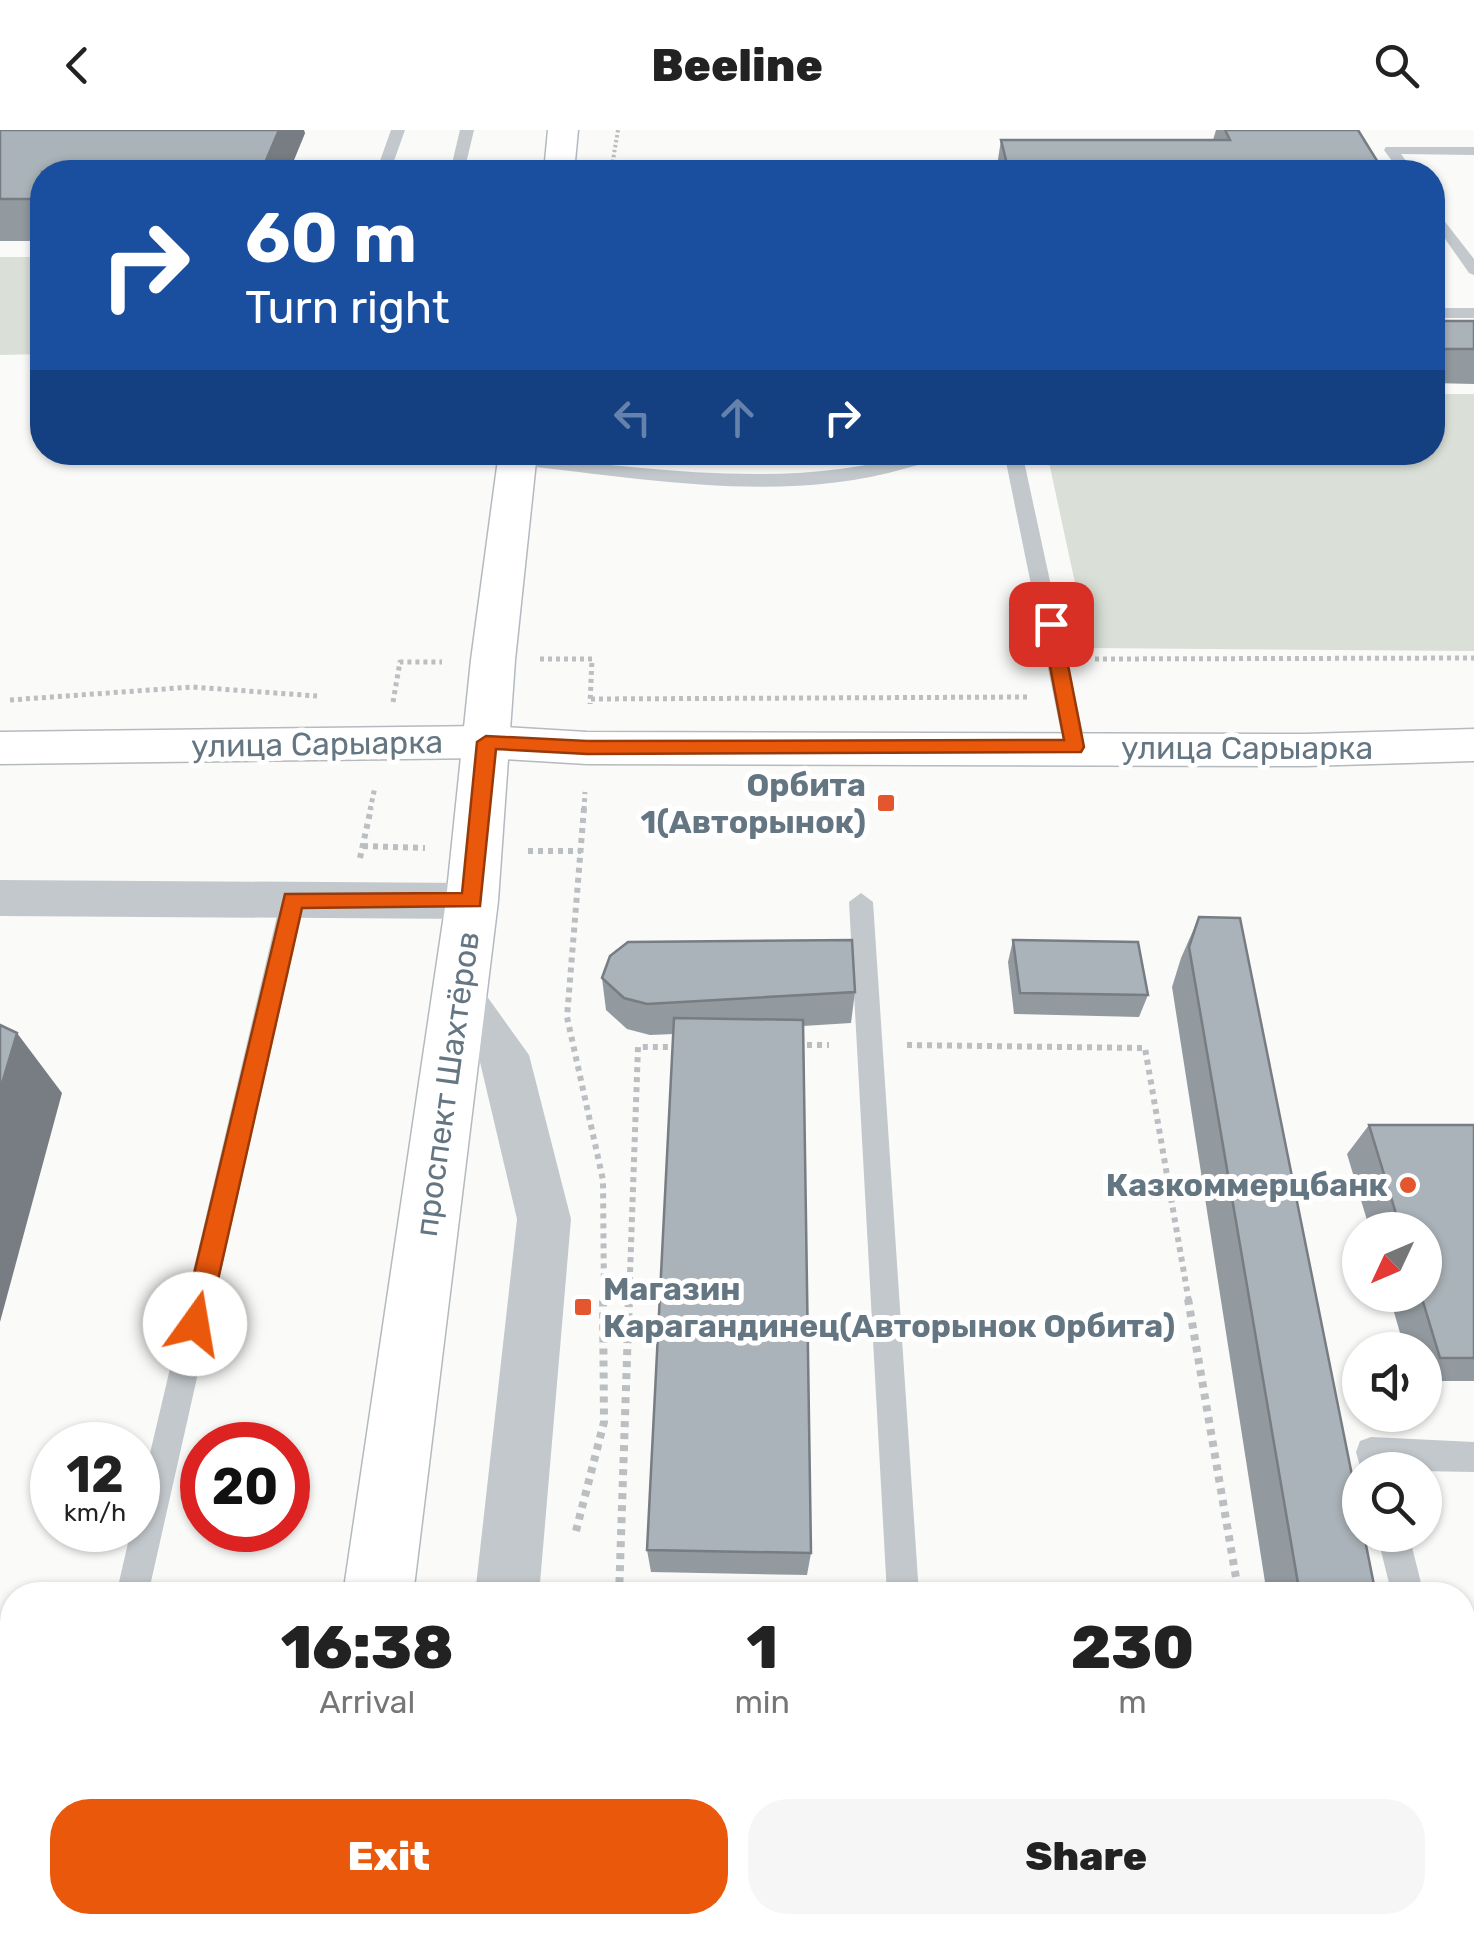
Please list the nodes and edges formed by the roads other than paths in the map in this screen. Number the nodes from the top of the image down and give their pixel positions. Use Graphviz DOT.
graph roads {
  1 [pos="398,130"];
  2 [pos="467,130"];
  3 [pos="563,130"];
  4 [pos="1372,149"];
  5 [pos="1392,150"];
  6 [pos="1474,151"];
  7 [pos="387,160"];
  8 [pos="460,160"];
  9 [pos="559,160"];
  10 [pos="1399,160"];
  11 [pos="1445,229"];
  12 [pos="1474,270"];
  13 [pos="1445,313"];
  14 [pos="1474,313"];
  15 [pos="517,465"];
  16 [pos="622,465"];
  17 [pos="899,465"];
  18 [pos="1016,465"];
  19 [pos="486,742"];
  20 [pos="1474,745"];
  21 [pos="1074,747"];
  22 [pos="0,748"];
  23 [pos="0,898"];
  24 [pos="293,900"];
  25 [pos="472,901"];
  26 [pos="861,902"];
  27 [pos="459,995"];
  28 [pos="1442,1455"];
  29 [pos="1474,1457"];
  30 [pos="1397,1552"];
  31 [pos="135,1582"];
  32 [pos="380,1582"];
  33 [pos="508,1582"];
  34 [pos="901,1582"];
  35 [pos="1405,1582"];
  1 -- 7 [label="lane"];
  2 -- 8 [label="lane"];
  3 -- 9 [label="main road"];
  4 -- 5 [label="lane"];
  5 -- 6 [label="lane"];
  5 -- 10 [label="lane"];
  11 -- 12 [label="lane"];
  13 -- 14 [label="lane"];
  15 -- 19 [label="main road, проспект Шахтёров"];
  16 -- 17 [label="lane"];
  18 -- 21 [label="lane"];
  19 -- 21 [label="main road, улица Сарыарка"];
  19 -- 22 [label="main road, улица Сарыарка"];
  19 -- 25 [label="main road, проспект Шахтёров"];
  20 -- 21 [label="main road, улица Сарыарка"];
  23 -- 24 [label="street"];
  24 -- 25 [label="street"];
  24 -- 31 [label="lane"];
  25 -- 27 [label="main road, проспект Шахтёров"];
  26 -- 34 [label="lane"];
  27 -- 32 [label="main road, проспект Шахтёров"];
  27 -- 33 [label="street"];
  28 -- 29 [label="lane"];
  30 -- 35 [label="lane"];
}
